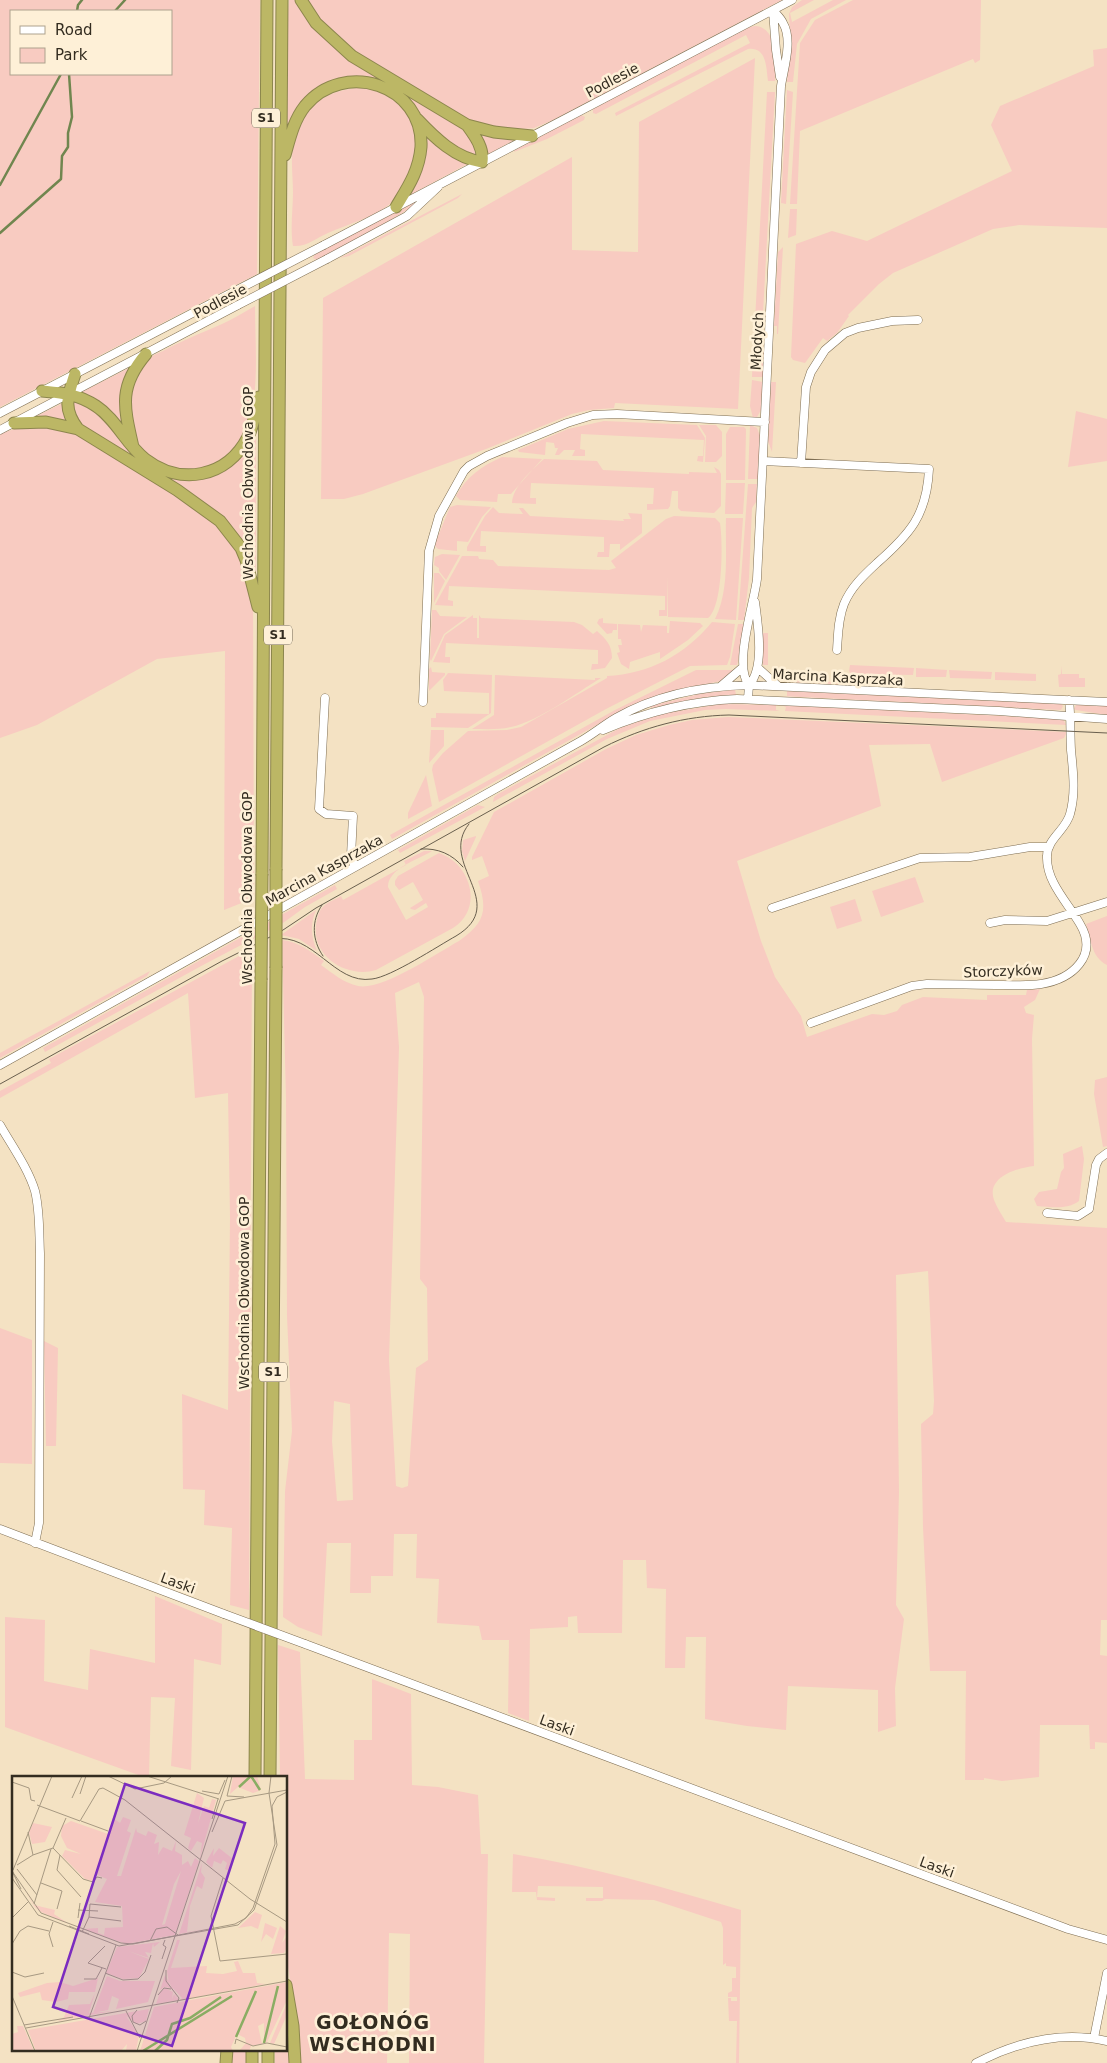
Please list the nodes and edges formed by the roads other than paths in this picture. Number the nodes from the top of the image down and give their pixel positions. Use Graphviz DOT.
graph roads {
  1 [pos="267,0"];
  2 [pos="282,0"];
  3 [pos="301,0"];
  4 [pos="792,0"];
  5 [pos="773,10"];
  6 [pos="781,86"];
  7 [pos="417,119"];
  8 [pos="467,126"];
  9 [pos="532,136"];
  10 [pos="482,162"];
  11 [pos="281,174"];
  12 [pos="442,182"];
  13 [pos="396,207"];
  14 [pos="918,320"];
  15 [pos="146,354"];
  16 [pos="264,373"];
  17 [pos="75,374"];
  18 [pos="42,391"];
  19 [pos="69,394"];
  20 [pos="0,413"];
  21 [pos="765,422"];
  22 [pos="14,423"];
  23 [pos="78,429"];
  24 [pos="0,430"];
  25 [pos="133,447"];
  26 [pos="763,461"];
  27 [pos="801,463"];
  28 [pos="754,598"];
  29 [pos="263,630"];
  30 [pos="837,650"];
  31 [pos="742,668"];
  32 [pos="758,668"];
  33 [pos="749,685"];
  34 [pos="778,686"];
  35 [pos="719,687"];
  36 [pos="325,698"];
  37 [pos="748,699"];
  38 [pos="1070,700"];
  39 [pos="423,702"];
  40 [pos="1107,702"];
  41 [pos="1071,717"];
  42 [pos="1107,718"];
  43 [pos="580,741"];
  44 [pos="1049,847"];
  45 [pos="355,867"];
  46 [pos="1107,902"];
  47 [pos="772,908"];
  48 [pos="1073,914"];
  49 [pos="990,923"];
  50 [pos="811,1023"];
  51 [pos="0,1065"];
  52 [pos="0,1126"];
  53 [pos="1107,1153"];
  54 [pos="1047,1213"];
  55 [pos="0,1530"];
  56 [pos="35,1543"];
  57 [pos="255,1776"];
  58 [pos="270,1776"];
  59 [pos="1107,1940"];
  60 [pos="1107,1973"];
  61 [pos="288,1997"];
  62 [pos="1094,2038"];
  63 [pos="1107,2041"];
  64 [pos="227,2050"];
  65 [pos="252,2050"];
  66 [pos="268,2050"];
  67 [pos="226,2063"];
  68 [pos="252,2063"];
  69 [pos="268,2063"];
  70 [pos="295,2063"];
  71 [pos="976,2063"];
  1 -- 16 [label="highway, Wschodnia Obwodowa GOP / S1"];
  2 -- 11 [label="highway, Wschodnia Obwodowa GOP / S1"];
  3 -- 8 [label="highway"];
  4 -- 5 [label="street, Podlesie"];
  5 -- 6 [label="street, Młodych"];
  5 -- 6 [label="street, Młodych"];
  5 -- 9 [label="street, Podlesie"];
  6 -- 21 [label="street, Młodych"];
  7 -- 10 [label="highway"];
  7 -- 11 [label="highway"];
  7 -- 13 [label="highway"];
  8 -- 9 [label="highway"];
  8 -- 10 [label="highway"];
  9 -- 10 [label="street, Podlesie"];
  10 -- 12 [label="street, Podlesie"];
  11 -- 58 [label="highway, Wschodnia Obwodowa GOP / S1, bridge"];
  12 -- 13 [label="street, Podlesie"];
  12 -- 15 [label="street, Podlesie, bridge"];
  13 -- 17 [label="street, Podlesie, bridge"];
  14 -- 27 [label="street"];
  15 -- 19 [label="street, Podlesie"];
  15 -- 25 [label="highway"];
  16 -- 25 [label="highway"];
  16 -- 29 [label="highway, Wschodnia Obwodowa GOP / S1"];
  17 -- 18 [label="street, Podlesie"];
  17 -- 19 [label="highway"];
  18 -- 19 [label="highway"];
  18 -- 20 [label="street, Podlesie"];
  19 -- 22 [label="street, Podlesie"];
  19 -- 23 [label="highway"];
  19 -- 25 [label="highway"];
  21 -- 26 [label="street, Młodych"];
  21 -- 39 [label="street"];
  22 -- 23 [label="highway"];
  22 -- 24 [label="street, Podlesie"];
  23 -- 29 [label="highway"];
  26 -- 27 [label="street"];
  26 -- 28 [label="street, Młodych"];
  27 -- 30 [label="street"];
  28 -- 31 [label="street, Młodych"];
  28 -- 32 [label="street, Młodych"];
  29 -- 57 [label="highway, Wschodnia Obwodowa GOP / S1, bridge"];
  31 -- 33 [label="street"];
  31 -- 35 [label="street"];
  32 -- 33 [label="street"];
  32 -- 34 [label="street"];
  33 -- 34 [label="street, Marcina Kasprzaka"];
  33 -- 35 [label="street, Marcina Kasprzaka"];
  33 -- 37 [label="street"];
  34 -- 38 [label="street, Marcina Kasprzaka"];
  35 -- 43 [label="street, Marcina Kasprzaka"];
  36 -- 45 [label="street"];
  37 -- 41 [label="street, Marcina Kasprzaka"];
  37 -- 43 [label="street, Marcina Kasprzaka"];
  38 -- 40 [label="street, Marcina Kasprzaka"];
  38 -- 41 [label="street"];
  41 -- 42 [label="street, Marcina Kasprzaka"];
  41 -- 44 [label="street"];
  43 -- 45 [label="street, Marcina Kasprzaka"];
  44 -- 47 [label="street"];
  44 -- 48 [label="street, Storczyków"];
  45 -- 51 [label="street, Marcina Kasprzaka"];
  46 -- 48 [label="street"];
  48 -- 49 [label="street"];
  48 -- 50 [label="street, Storczyków"];
  52 -- 56 [label="street"];
  53 -- 54 [label="street"];
  55 -- 56 [label="street, Laski"];
  56 -- 59 [label="street, Laski, bridge"];
  60 -- 62 [label="street"];
  61 -- 70 [label="highway"];
  62 -- 63 [label="street"];
  62 -- 71 [label="street"];
  64 -- 67 [label="highway"];
  65 -- 68 [label="highway"];
  66 -- 69 [label="highway"];
}
